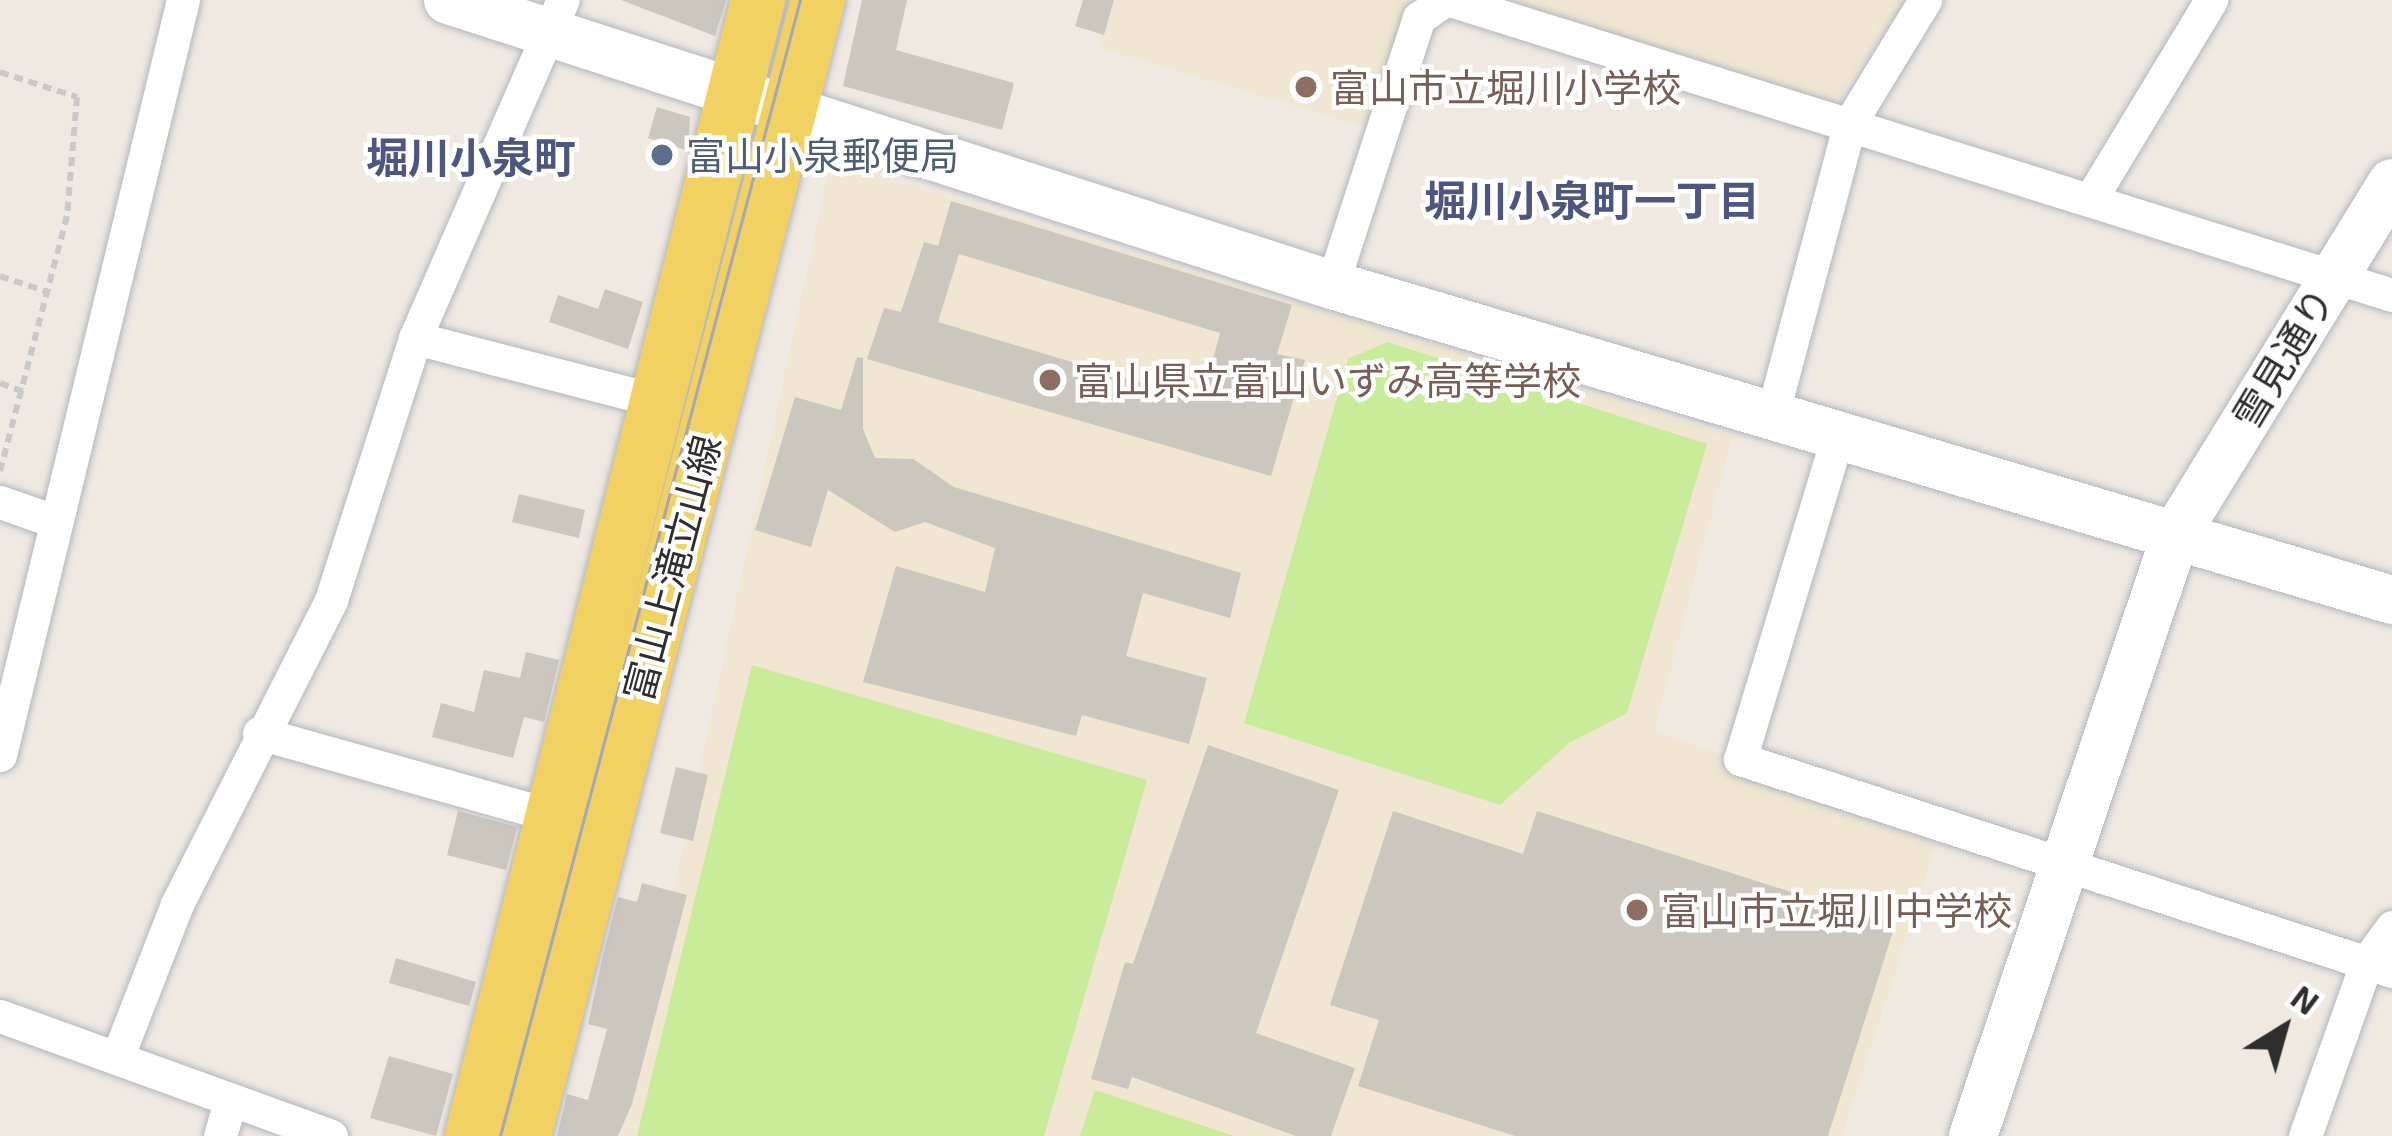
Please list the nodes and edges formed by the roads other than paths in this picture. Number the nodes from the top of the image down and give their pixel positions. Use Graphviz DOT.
graph roads {
  1 [pos="183,0"];
  2 [pos="448,0"];
  3 [pos="758,0"];
  4 [pos="818,0"];
  5 [pos="1447,0"];
  6 [pos="1925,0"];
  7 [pos="2211,0"];
  8 [pos="555,17"];
  9 [pos="737,97"];
  10 [pos="794,110"];
  11 [pos="1850,123"];
  12 [pos="2392,183"];
  13 [pos="2090,200"];
  14 [pos="2332,277"];
  15 [pos="1332,285"];
  16 [pos="2392,296"];
  17 [pos="415,338"];
  18 [pos="662,401"];
  19 [pos="1773,412"];
  20 [pos="1838,435"];
  21 [pos="0,502"];
  22 [pos="51,520"];
  23 [pos="2176,534"];
  24 [pos="2392,600"];
  25 [pos="259,733"];
  26 [pos="0,755"];
  27 [pos="554,816"];
  28 [pos="2066,860"];
  29 [pos="2392,927"];
  30 [pos="2379,966"];
  31 [pos="0,1016"];
  32 [pos="117,1058"];
  33 [pos="230,1102"];
  34 [pos="220,1136"];
  35 [pos="331,1136"];
  36 [pos="472,1136"];
  37 [pos="524,1136"];
  38 [pos="1973,1136"];
  39 [pos="2306,1136"];
  1 -- 22 [label="street"];
  2 -- 8 [label="street"];
  3 -- 9 [label="main road, 富山上滝立山線"];
  4 -- 10 [label="main road, 富山上滝立山線"];
  5 -- 11 [label="street"];
  5 -- 15 [label="street"];
  6 -- 11 [label="street"];
  7 -- 13 [label="street"];
  8 -- 9 [label="street"];
  8 -- 17 [label="street"];
  9 -- 10 [label="street"];
  9 -- 18 [label="main road, 富山上滝立山線"];
  10 -- 15 [label="street"];
  10 -- 37 [label="main road, 富山上滝立山線"];
  11 -- 13 [label="street"];
  11 -- 19 [label="street"];
  12 -- 14 [label="street, 雪見通り"];
  13 -- 14 [label="street"];
  14 -- 16 [label="street"];
  14 -- 23 [label="street, 雪見通り"];
  15 -- 19 [label="street"];
  17 -- 18 [label="street"];
  17 -- 25 [label="street"];
  18 -- 27 [label="main road, 富山上滝立山線"];
  19 -- 20 [label="street"];
  20 -- 23 [label="street"];
  20 -- 28 [label="street"];
  21 -- 22 [label="street"];
  22 -- 26 [label="street"];
  23 -- 24 [label="street"];
  23 -- 28 [label="street, 雪見通り"];
  25 -- 27 [label="street"];
  25 -- 32 [label="street"];
  27 -- 36 [label="main road, 富山上滝立山線"];
  28 -- 30 [label="street"];
  28 -- 38 [label="street, 雪見通り"];
  29 -- 30 [label="street"];
  30 -- 39 [label="street"];
  31 -- 32 [label="street"];
  32 -- 33 [label="street"];
  33 -- 34 [label="street"];
  33 -- 35 [label="street"];
}
